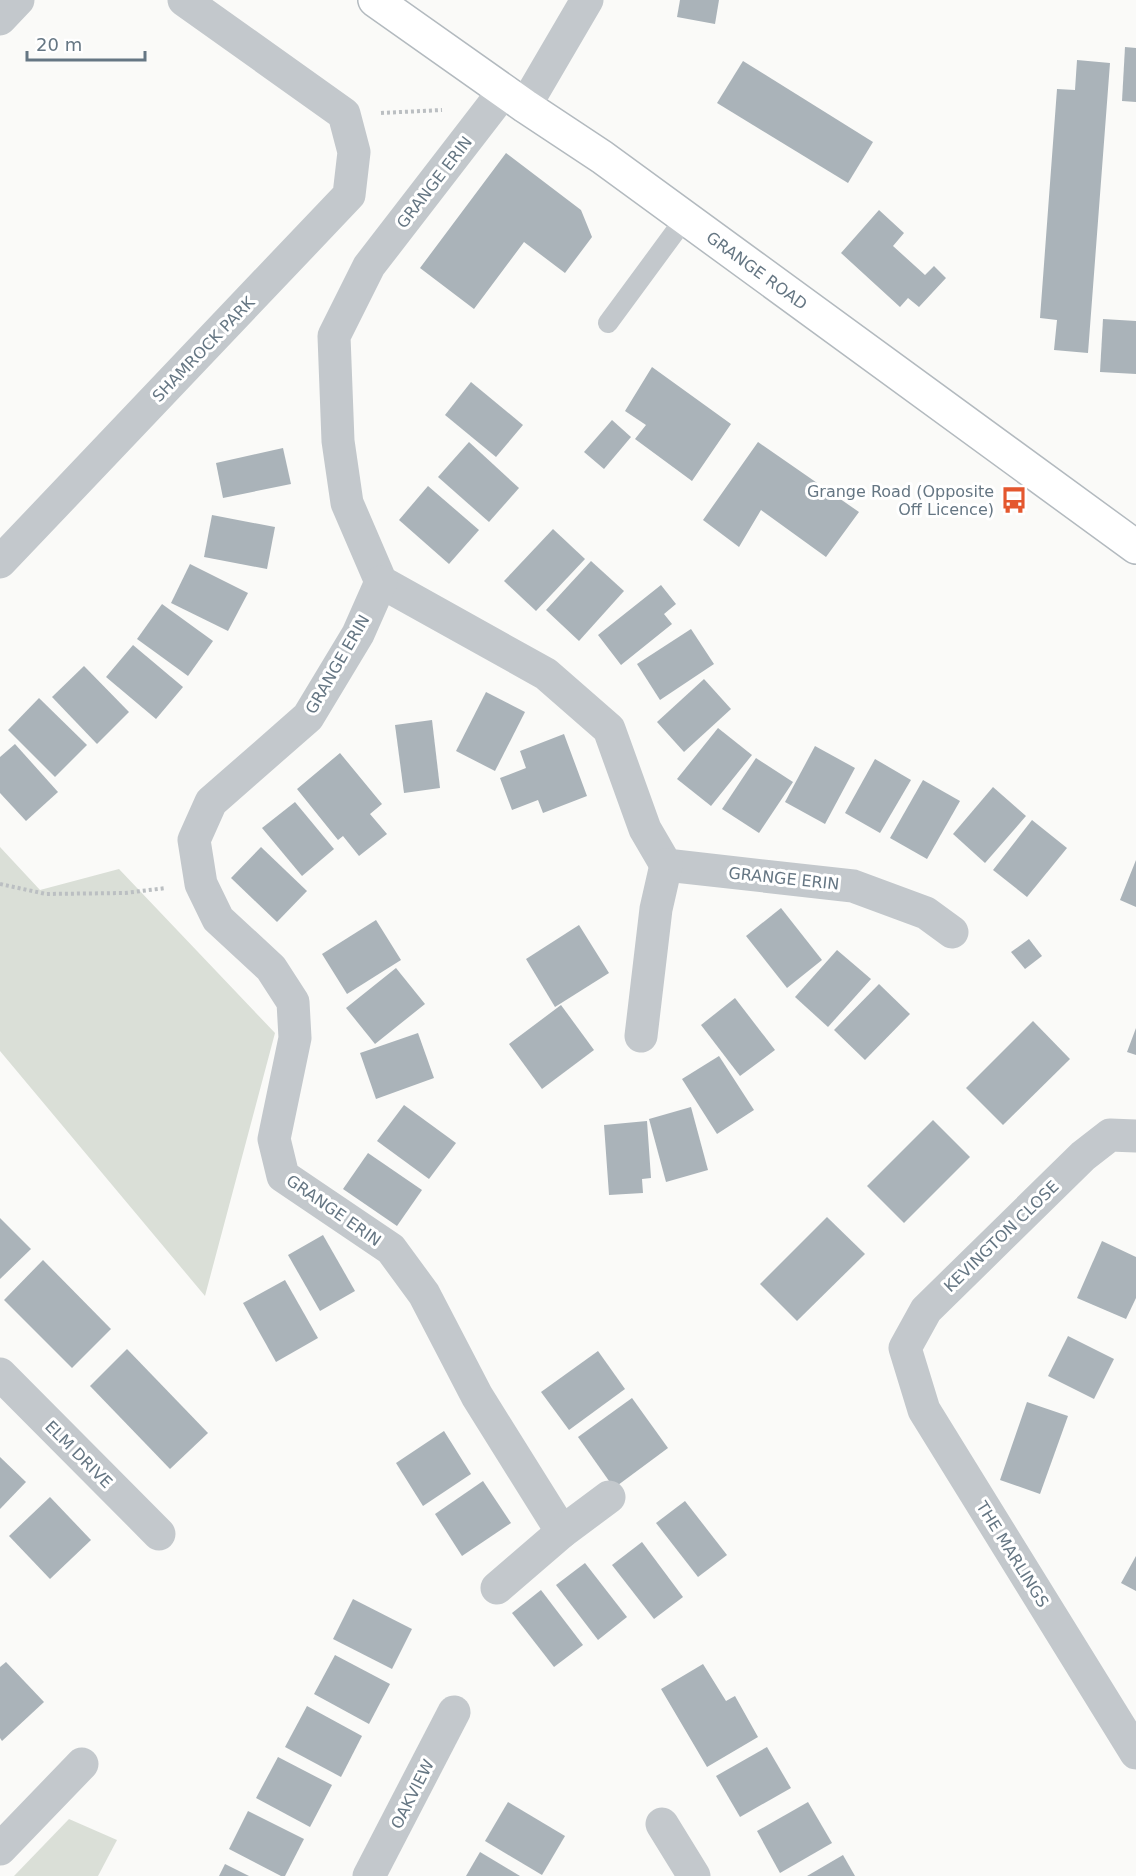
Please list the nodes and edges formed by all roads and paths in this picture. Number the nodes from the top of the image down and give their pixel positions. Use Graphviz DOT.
graph roads {
  1 [pos="18,0"];
  2 [pos="184,0"];
  3 [pos="375,0"];
  4 [pos="587,0"];
  5 [pos="0,19"];
  6 [pos="514,98"];
  7 [pos="344,114"];
  8 [pos="476,128"];
  9 [pos="686,217"];
  10 [pos="608,323"];
  11 [pos="1136,547"];
  12 [pos="0,562"];
  13 [pos="381,582"];
  14 [pos="666,865"];
  15 [pos="0,884"];
  16 [pos="201,884"];
  17 [pos="952,932"];
  18 [pos="641,1036"];
  19 [pos="1123,1135"];
  20 [pos="904,1348"];
  21 [pos="0,1374"];
  22 [pos="609,1497"];
  23 [pos="562,1532"];
  24 [pos="159,1534"];
  25 [pos="496,1588"];
  26 [pos="454,1712"];
  27 [pos="1136,1753"];
  28 [pos="82,1764"];
  29 [pos="662,1824"];
  30 [pos="0,1849"];
  31 [pos="369,1876"];
  32 [pos="694,1876"];
  1 -- 5 [label="street"];
  2 -- 7 [label="street"];
  3 -- 6 [label="main road, GRANGE ROAD"];
  4 -- 6 [label="street, GRANGE ERIN"];
  6 -- 8 [label="street, GRANGE ERIN"];
  6 -- 9 [label="main road, GRANGE ROAD"];
  7 -- 8 [label="path"];
  7 -- 12 [label="street, SHAMROCK PARK"];
  8 -- 13 [label="street, GRANGE ERIN"];
  9 -- 10 [label="lane"];
  9 -- 11 [label="main road, GRANGE ROAD"];
  13 -- 14 [label="street"];
  13 -- 16 [label="street, GRANGE ERIN"];
  14 -- 17 [label="street, GRANGE ERIN"];
  14 -- 18 [label="street"];
  15 -- 16 [label="path"];
  16 -- 23 [label="street, GRANGE ERIN"];
  19 -- 20 [label="street, KEVINGTON CLOSE"];
  20 -- 27 [label="street, THE MARLINGS"];
  21 -- 24 [label="street, ELM DRIVE"];
  22 -- 23 [label="street"];
  23 -- 25 [label="street"];
  26 -- 31 [label="street, OAKVIEW"];
  28 -- 30 [label="street"];
  29 -- 32 [label="street"];
}
